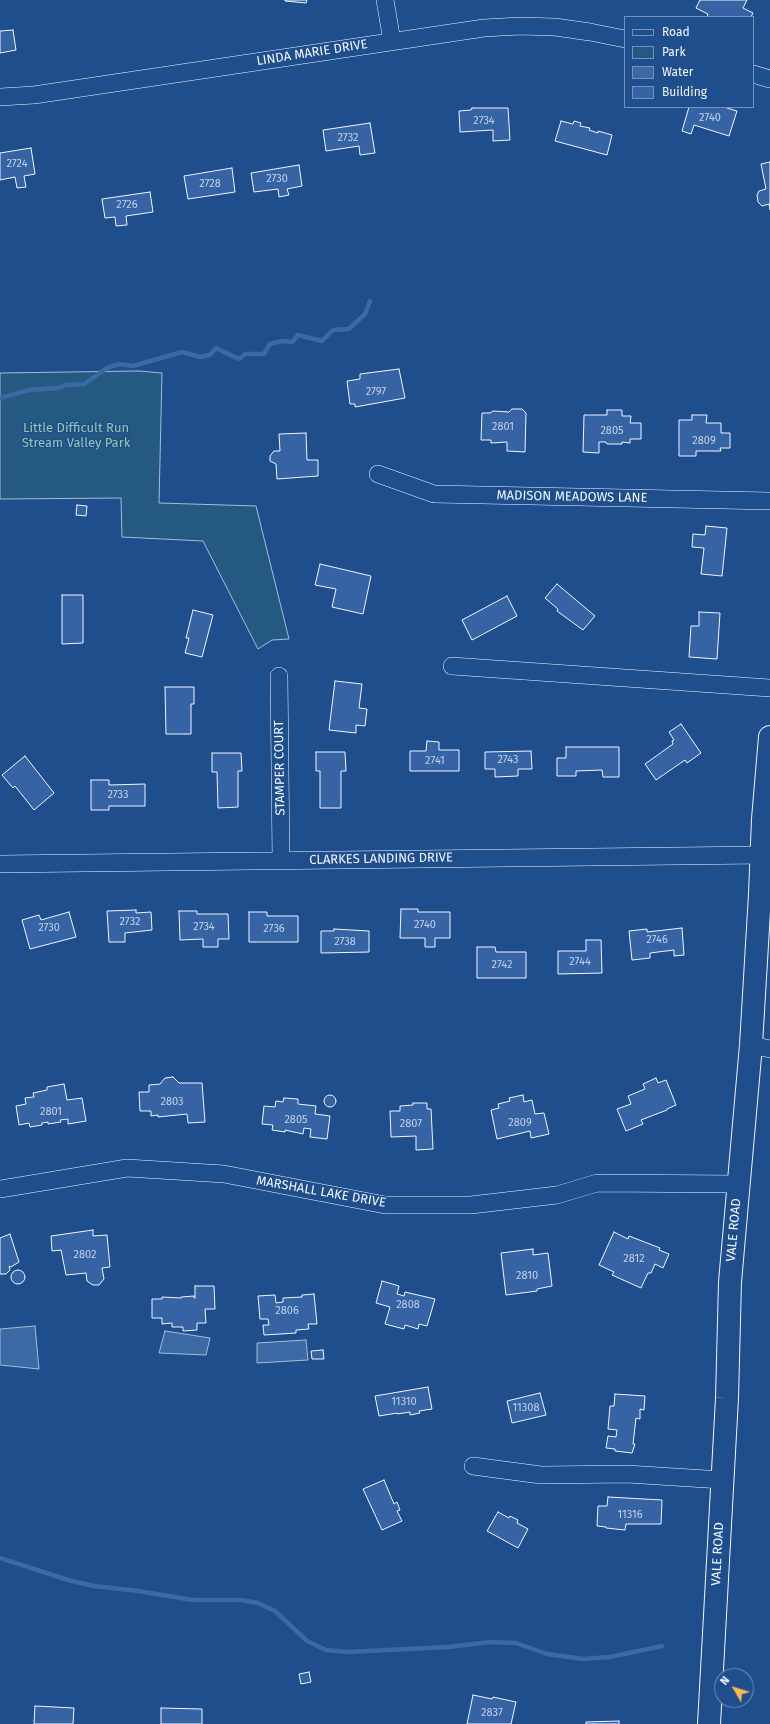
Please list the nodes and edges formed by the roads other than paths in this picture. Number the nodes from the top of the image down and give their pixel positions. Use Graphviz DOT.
graph roads {
  1 [pos="385,0"];
  2 [pos="624,39"];
  3 [pos="392,41"];
  4 [pos="754,74"];
  5 [pos="770,79"];
  6 [pos="0,97"];
  7 [pos="378,474"];
  8 [pos="770,501"];
  9 [pos="452,666"];
  10 [pos="279,676"];
  11 [pos="770,688"];
  12 [pos="770,737"];
  13 [pos="761,854"];
  14 [pos="281,860"];
  15 [pos="0,864"];
  16 [pos="760,1047"];
  17 [pos="738,1184"];
  18 [pos="0,1189"];
  19 [pos="473,1466"];
  20 [pos="722,1480"];
  21 [pos="709,1724"];
  1 -- 3 [label="street"];
  2 -- 3 [label="street, LINDA MARIE DRIVE"];
  3 -- 6 [label="street, LINDA MARIE DRIVE"];
  4 -- 5 [label="street"];
  7 -- 8 [label="street, MADISON MEADOWS LANE"];
  9 -- 11 [label="street"];
  10 -- 14 [label="street, STAMPER COURT"];
  12 -- 13 [label="main road, VALE ROAD"];
  13 -- 14 [label="street, CLARKES LANDING DRIVE"];
  13 -- 16 [label="main road, VALE ROAD"];
  14 -- 15 [label="street, CLARKES LANDING DRIVE"];
  16 -- 17 [label="main road, VALE ROAD"];
  17 -- 18 [label="street, MARSHALL LAKE DRIVE"];
  17 -- 20 [label="main road, VALE ROAD"];
  19 -- 20 [label="street"];
  20 -- 21 [label="main road, VALE ROAD"];
}
